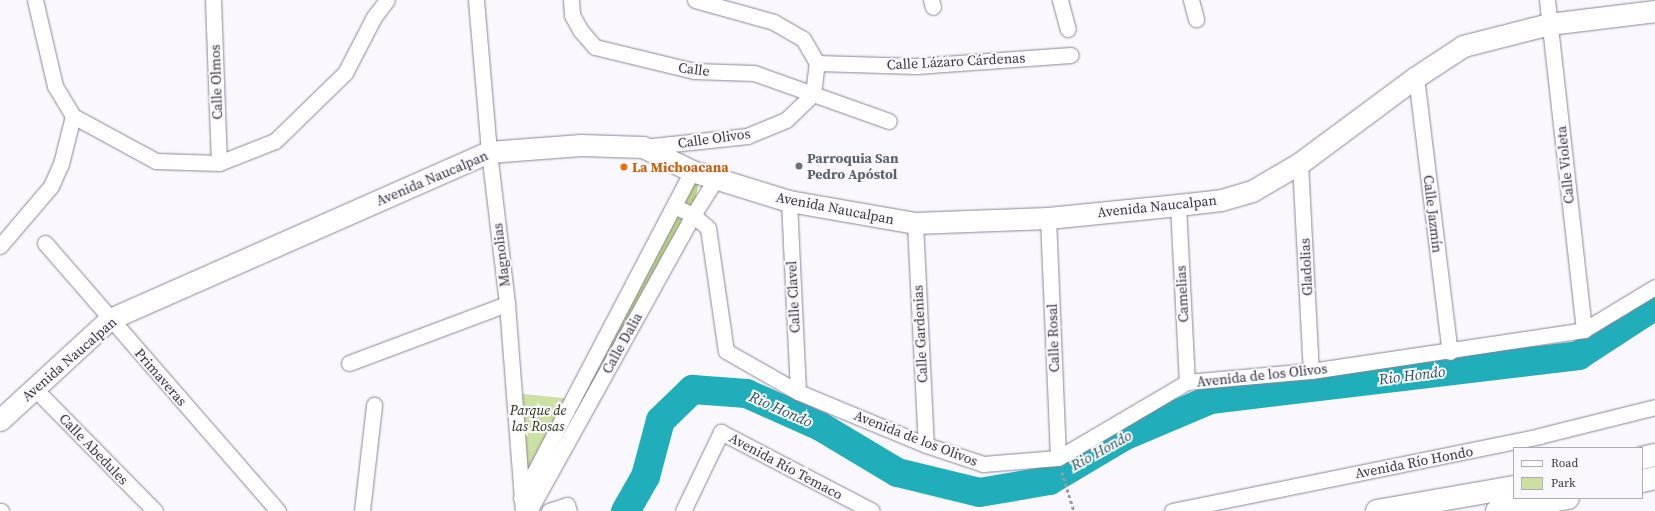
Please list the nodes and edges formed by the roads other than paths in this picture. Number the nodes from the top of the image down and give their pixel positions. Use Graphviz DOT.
graph roads {
  1 [pos="35,0"];
  2 [pos="213,0"];
  3 [pos="387,0"];
  4 [pos="476,0"];
  5 [pos="571,0"];
  6 [pos="695,0"];
  7 [pos="1060,0"];
  8 [pos="1191,0"];
  9 [pos="1547,0"];
  10 [pos="1655,11"];
  11 [pos="1196,19"];
  12 [pos="1549,24"];
  13 [pos="1068,29"];
  14 [pos="1071,55"];
  15 [pos="817,63"];
  16 [pos="1416,77"];
  17 [pos="813,94"];
  18 [pos="73,116"];
  19 [pos="889,121"];
  20 [pos="643,147"];
  21 [pos="489,152"];
  22 [pos="219,163"];
  23 [pos="1300,163"];
  24 [pos="692,171"];
  25 [pos="717,177"];
  26 [pos="789,201"];
  27 [pos="676,206"];
  28 [pos="1178,206"];
  29 [pos="693,215"];
  30 [pos="1048,218"];
  31 [pos="915,223"];
  32 [pos="45,243"];
  33 [pos="0,246"];
  34 [pos="1655,287"];
  35 [pos="507,304"];
  36 [pos="110,319"];
  37 [pos="1584,330"];
  38 [pos="600,348"];
  39 [pos="1450,352"];
  40 [pos="615,356"];
  41 [pos="349,363"];
  42 [pos="1311,371"];
  43 [pos="1187,382"];
  44 [pos="33,387"];
  45 [pos="798,392"];
  46 [pos="374,405"];
  47 [pos="1655,407"];
  48 [pos="0,420"];
  49 [pos="926,444"];
  50 [pos="1655,455"];
  51 [pos="1643,458"];
  52 [pos="1060,464"];
  53 [pos="1655,478"];
  54 [pos="1643,481"];
  55 [pos="1513,486"];
  56 [pos="1563,499"];
  57 [pos="522,505"];
  58 [pos="155,511"];
  59 [pos="278,511"];
  60 [pos="362,511"];
  61 [pos="529,511"];
  62 [pos="549,511"];
  63 [pos="569,511"];
  64 [pos="683,511"];
  65 [pos="872,511"];
  66 [pos="1172,511"];
  67 [pos="1377,511"];
  68 [pos="1498,511"];
  1 -- 18 [label="street"];
  2 -- 22 [label="street, Calle Olmos"];
  3 -- 22 [label="street"];
  4 -- 21 [label="street, Magnolias"];
  5 -- 17 [label="street, Calle"];
  6 -- 15 [label="street"];
  7 -- 13 [label="street"];
  8 -- 11 [label="street"];
  9 -- 12 [label="street, Calle Violeta"];
  10 -- 12 [label="main road, Avenida Naucalpan"];
  12 -- 16 [label="main road, Avenida Naucalpan"];
  12 -- 37 [label="street, Calle Violeta"];
  14 -- 15 [label="street, Calle Lázaro Cárdenas"];
  15 -- 17 [label="street"];
  16 -- 23 [label="main road, Avenida Naucalpan"];
  16 -- 39 [label="street, Calle Jazmín"];
  17 -- 19 [label="street, Calle"];
  17 -- 20 [label="street, Calle Olivos"];
  18 -- 22 [label="street"];
  18 -- 33 [label="street"];
  20 -- 21 [label="main road, Avenida Naucalpan"];
  20 -- 24 [label="main road, Avenida Naucalpan"];
  21 -- 35 [label="street, Magnolias"];
  21 -- 36 [label="main road, Avenida Naucalpan"];
  23 -- 28 [label="main road, Avenida Naucalpan"];
  23 -- 42 [label="street, Gladolias"];
  24 -- 25 [label="main road, Avenida Naucalpan"];
  24 -- 27 [label="street, Calle Dalia"];
  25 -- 26 [label="main road, Avenida Naucalpan"];
  25 -- 29 [label="street, Calle Dalia"];
  26 -- 31 [label="main road, Avenida Naucalpan"];
  26 -- 45 [label="street, Calle Clavel"];
  27 -- 29 [label="street, Avenida de los Olivos"];
  27 -- 38 [label="street, Calle Dalia"];
  28 -- 30 [label="main road, Avenida Naucalpan"];
  28 -- 43 [label="street, Camelias"];
  29 -- 40 [label="street, Calle Dalia"];
  29 -- 45 [label="street, Avenida de los Olivos"];
  30 -- 31 [label="main road, Avenida Naucalpan"];
  30 -- 52 [label="street, Calle Rosal"];
  31 -- 49 [label="street, Calle Gardenias"];
  32 -- 36 [label="street, Primaveras"];
  34 -- 37 [label="street, Avenida de los Olivos"];
  35 -- 41 [label="street"];
  35 -- 57 [label="street, Magnolias"];
  36 -- 44 [label="main road, Avenida Naucalpan"];
  36 -- 59 [label="street, Primaveras"];
  37 -- 39 [label="street, Avenida de los Olivos"];
  38 -- 40 [label="street"];
  38 -- 57 [label="street, Calle Dalia"];
  39 -- 42 [label="street, Avenida de los Olivos"];
  40 -- 61 [label="street, Calle Dalia"];
  42 -- 43 [label="street, Avenida de los Olivos"];
  43 -- 52 [label="street, Avenida de los Olivos"];
  44 -- 48 [label="main road, Avenida Naucalpan"];
  44 -- 58 [label="street, Calle Abedules"];
  45 -- 49 [label="street, Avenida de los Olivos"];
  46 -- 60 [label="street"];
  47 -- 66 [label="street, Avenida Río Hondo"];
  49 -- 52 [label="street, Avenida de los Olivos"];
  50 -- 51 [label="main road"];
  53 -- 54 [label="main road"];
  55 -- 67 [label="main road"];
  56 -- 68 [label="main road"];
  62 -- 63 [label="street"];
  64 -- 65 [label="street, Avenida Río Temaco"];
}
